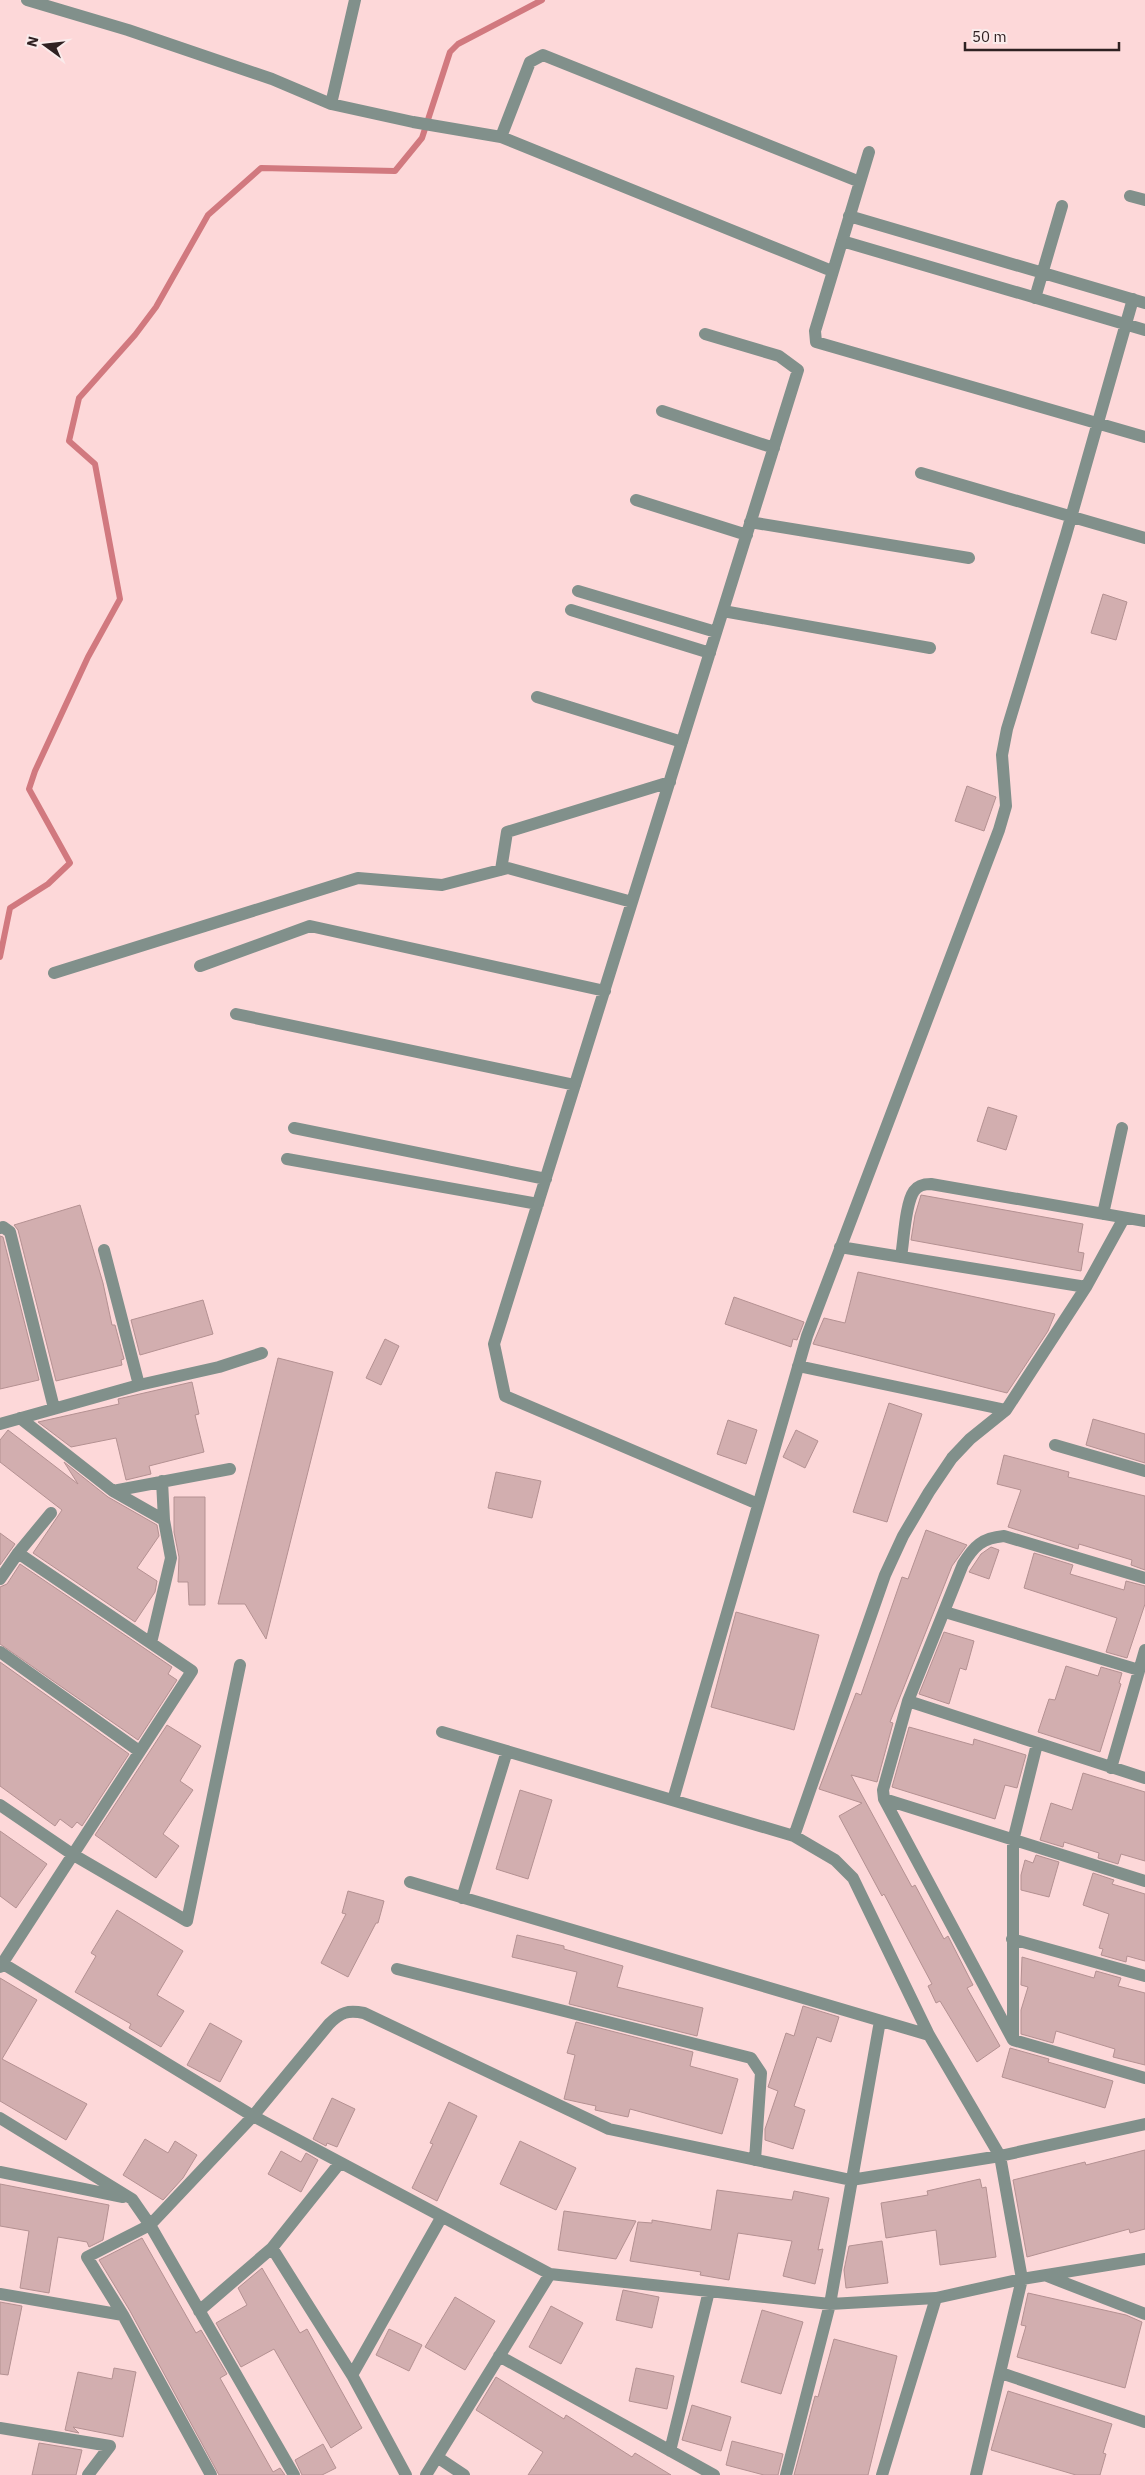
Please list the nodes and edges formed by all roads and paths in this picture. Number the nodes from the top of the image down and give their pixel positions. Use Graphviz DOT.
graph roads {
  1 [pos="27,0"];
  2 [pos="355,0"];
  3 [pos="331,104"];
  4 [pos="501,137"];
  5 [pos="869,152"];
  6 [pos="860,182"];
  7 [pos="1130,196"];
  8 [pos="1145,200"];
  9 [pos="1062,206"];
  10 [pos="849,216"];
  11 [pos="842,241"];
  12 [pos="832,271"];
  13 [pos="1042,273"];
  14 [pos="1035,298"];
  15 [pos="1139,301"];
  16 [pos="1126,325"];
  17 [pos="1145,330"];
  18 [pos="705,334"];
  19 [pos="662,411"];
  20 [pos="1098,424"];
  21 [pos="1145,437"];
  22 [pos="774,448"];
  23 [pos="921,473"];
  24 [pos="636,500"];
  25 [pos="1071,516"];
  26 [pos="749,529"];
  27 [pos="1145,538"];
  28 [pos="969,558"];
  29 [pos="578,591"];
  30 [pos="571,610"];
  31 [pos="723,611"];
  32 [pos="716,632"];
  33 [pos="930,648"];
  34 [pos="710,653"];
  35 [pos="537,697"];
  36 [pos="682,742"];
  37 [pos="670,782"];
  38 [pos="501,870"];
  39 [pos="632,902"];
  40 [pos="200,966"];
  41 [pos="54,973"];
  42 [pos="604,991"];
  43 [pos="236,1014"];
  44 [pos="575,1085"];
  45 [pos="294,1128"];
  46 [pos="1122,1128"];
  47 [pos="287,1159"];
  48 [pos="546,1179"];
  49 [pos="538,1204"];
  50 [pos="1103,1214"];
  51 [pos="1124,1218"];
  52 [pos="1145,1221"];
  53 [pos="0,1228"];
  54 [pos="840,1247"];
  55 [pos="104,1250"];
  56 [pos="901,1257"];
  57 [pos="1086,1287"];
  58 [pos="262,1353"];
  59 [pos="798,1366"];
  60 [pos="139,1385"];
  61 [pos="54,1408"];
  62 [pos="1006,1410"];
  63 [pos="20,1418"];
  64 [pos="0,1424"];
  65 [pos="1055,1444"];
  66 [pos="230,1469"];
  67 [pos="1145,1471"];
  68 [pos="162,1481"];
  69 [pos="113,1490"];
  70 [pos="758,1504"];
  71 [pos="51,1513"];
  72 [pos="164,1520"];
  73 [pos="18,1552"];
  74 [pos="1145,1578"];
  75 [pos="0,1579"];
  76 [pos="945,1612"];
  77 [pos="151,1644"];
  78 [pos="1145,1650"];
  79 [pos="0,1652"];
  80 [pos="240,1665"];
  81 [pos="1140,1670"];
  82 [pos="908,1701"];
  83 [pos="442,1732"];
  84 [pos="1037,1744"];
  85 [pos="139,1751"];
  86 [pos="507,1751"];
  87 [pos="1111,1768"];
  88 [pos="1145,1778"];
  89 [pos="884,1799"];
  90 [pos="673,1800"];
  91 [pos="0,1805"];
  92 [pos="794,1836"];
  93 [pos="1013,1840"];
  94 [pos="72,1854"];
  95 [pos="1145,1881"];
  96 [pos="410,1882"];
  97 [pos="462,1898"];
  98 [pos="1012,1939"];
  99 [pos="1,1964"];
  100 [pos="397,1969"];
  101 [pos="1145,1976"];
  102 [pos="880,2021"];
  103 [pos="929,2035"];
  104 [pos="1014,2040"];
  105 [pos="1145,2078"];
  106 [pos="253,2116"];
  107 [pos="0,2118"];
  108 [pos="1145,2124"];
  109 [pos="1000,2156"];
  110 [pos="755,2160"];
  111 [pos="339,2164"];
  112 [pos="0,2172"];
  113 [pos="850,2180"];
  114 [pos="132,2199"];
  115 [pos="441,2218"];
  116 [pos="150,2225"];
  117 [pos="272,2248"];
  118 [pos="1145,2259"];
  119 [pos="550,2274"];
  120 [pos="1047,2276"];
  121 [pos="1022,2279"];
  122 [pos="709,2291"];
  123 [pos="0,2294"];
  124 [pos="936,2298"];
  125 [pos="830,2304"];
  126 [pos="199,2311"];
  127 [pos="1145,2314"];
  128 [pos="124,2315"];
  129 [pos="499,2356"];
  130 [pos="1001,2374"];
  131 [pos="352,2375"];
  132 [pos="1145,2422"];
  133 [pos="0,2428"];
  134 [pos="670,2451"];
  135 [pos="437,2458"];
  136 [pos="980,2474"];
  137 [pos="88,2475"];
  138 [pos="210,2475"];
  139 [pos="294,2475"];
  140 [pos="405,2475"];
  141 [pos="426,2475"];
  142 [pos="464,2475"];
  143 [pos="714,2475"];
  144 [pos="786,2475"];
  145 [pos="882,2475"];
  1 -- 3 [label="street"];
  2 -- 3 [label="street"];
  3 -- 4 [label="street"];
  4 -- 6 [label="street"];
  4 -- 12 [label="street"];
  5 -- 6 [label="street"];
  6 -- 10 [label="street"];
  7 -- 8 [label="street"];
  9 -- 13 [label="street"];
  10 -- 11 [label="street"];
  10 -- 13 [label="street"];
  11 -- 12 [label="street"];
  11 -- 14 [label="street"];
  12 -- 20 [label="street"];
  13 -- 14 [label="street"];
  13 -- 15 [label="street"];
  14 -- 16 [label="street"];
  15 -- 16 [label="street"];
  16 -- 17 [label="street"];
  16 -- 20 [label="street"];
  18 -- 22 [label="street"];
  19 -- 22 [label="street"];
  20 -- 21 [label="street"];
  20 -- 25 [label="street"];
  22 -- 26 [label="street"];
  23 -- 25 [label="street"];
  24 -- 26 [label="street"];
  25 -- 27 [label="street"];
  25 -- 54 [label="street"];
  26 -- 28 [label="street"];
  26 -- 31 [label="street"];
  29 -- 32 [label="street"];
  30 -- 34 [label="street"];
  31 -- 32 [label="street"];
  31 -- 33 [label="street"];
  32 -- 34 [label="street"];
  34 -- 36 [label="street"];
  35 -- 36 [label="street"];
  36 -- 37 [label="street"];
  37 -- 38 [label="street"];
  37 -- 39 [label="street"];
  38 -- 39 [label="street"];
  38 -- 41 [label="street"];
  39 -- 42 [label="street"];
  40 -- 42 [label="street"];
  42 -- 44 [label="street"];
  43 -- 44 [label="street"];
  44 -- 48 [label="street"];
  45 -- 48 [label="street"];
  46 -- 50 [label="street"];
  47 -- 49 [label="street"];
  48 -- 49 [label="street"];
  49 -- 70 [label="street"];
  50 -- 51 [label="street"];
  50 -- 56 [label="street"];
  51 -- 52 [label="street"];
  51 -- 57 [label="street"];
  53 -- 61 [label="street"];
  54 -- 56 [label="street"];
  54 -- 59 [label="street"];
  55 -- 60 [label="street"];
  56 -- 57 [label="street"];
  57 -- 62 [label="street"];
  58 -- 60 [label="street"];
  59 -- 62 [label="street"];
  59 -- 70 [label="street"];
  60 -- 61 [label="street"];
  61 -- 63 [label="street"];
  62 -- 92 [label="street"];
  63 -- 64 [label="street"];
  63 -- 69 [label="street"];
  65 -- 67 [label="street"];
  66 -- 68 [label="street"];
  68 -- 69 [label="street"];
  68 -- 72 [label="street"];
  69 -- 72 [label="street"];
  70 -- 90 [label="street"];
  71 -- 73 [label="street"];
  72 -- 77 [label="street"];
  73 -- 75 [label="street"];
  73 -- 77 [label="street"];
  74 -- 76 [label="street"];
  76 -- 81 [label="street"];
  76 -- 82 [label="street"];
  77 -- 85 [label="street"];
  78 -- 81 [label="street"];
  79 -- 85 [label="street"];
  80 -- 94 [label="street"];
  81 -- 87 [label="street"];
  82 -- 84 [label="street"];
  82 -- 89 [label="street"];
  83 -- 86 [label="street"];
  84 -- 87 [label="street"];
  84 -- 93 [label="street"];
  85 -- 94 [label="street"];
  86 -- 90 [label="street"];
  86 -- 97 [label="street"];
  87 -- 88 [label="street"];
  89 -- 93 [label="street"];
  89 -- 104 [label="street"];
  90 -- 92 [label="street"];
  91 -- 94 [label="street"];
  92 -- 103 [label="street"];
  93 -- 95 [label="street"];
  93 -- 98 [label="street"];
  94 -- 99 [label="street"];
  96 -- 97 [label="street"];
  97 -- 102 [label="street"];
  98 -- 101 [label="street"];
  98 -- 104 [label="street"];
  99 -- 106 [label="street"];
  100 -- 110 [label="street"];
  102 -- 103 [label="street"];
  102 -- 113 [label="street"];
  103 -- 109 [label="street"];
  104 -- 105 [label="street"];
  106 -- 110 [label="street"];
  106 -- 111 [label="street"];
  106 -- 116 [label="street"];
  107 -- 114 [label="street"];
  108 -- 109 [label="street"];
  109 -- 113 [label="street"];
  109 -- 121 [label="street"];
  110 -- 113 [label="street"];
  111 -- 115 [label="street"];
  111 -- 117 [label="street"];
  112 -- 114 [label="street"];
  113 -- 125 [label="street"];
  114 -- 116 [label="street"];
  115 -- 119 [label="street"];
  115 -- 131 [label="street"];
  116 -- 126 [label="street"];
  116 -- 128 [label="street"];
  117 -- 126 [label="street"];
  117 -- 131 [label="street"];
  118 -- 120 [label="street"];
  119 -- 122 [label="street"];
  119 -- 129 [label="street"];
  120 -- 121 [label="street"];
  120 -- 127 [label="street"];
  121 -- 124 [label="street"];
  121 -- 130 [label="street"];
  122 -- 125 [label="street"];
  122 -- 134 [label="street"];
  123 -- 128 [label="street"];
  124 -- 125 [label="street"];
  124 -- 145 [label="street"];
  125 -- 144 [label="street"];
  126 -- 139 [label="street"];
  128 -- 138 [label="street"];
  129 -- 134 [label="street"];
  129 -- 135 [label="street"];
  130 -- 132 [label="street"];
  130 -- 136 [label="street"];
  131 -- 140 [label="street"];
  133 -- 137 [label="street"];
  134 -- 143 [label="street"];
  135 -- 141 [label="street"];
  135 -- 142 [label="street"];
}
